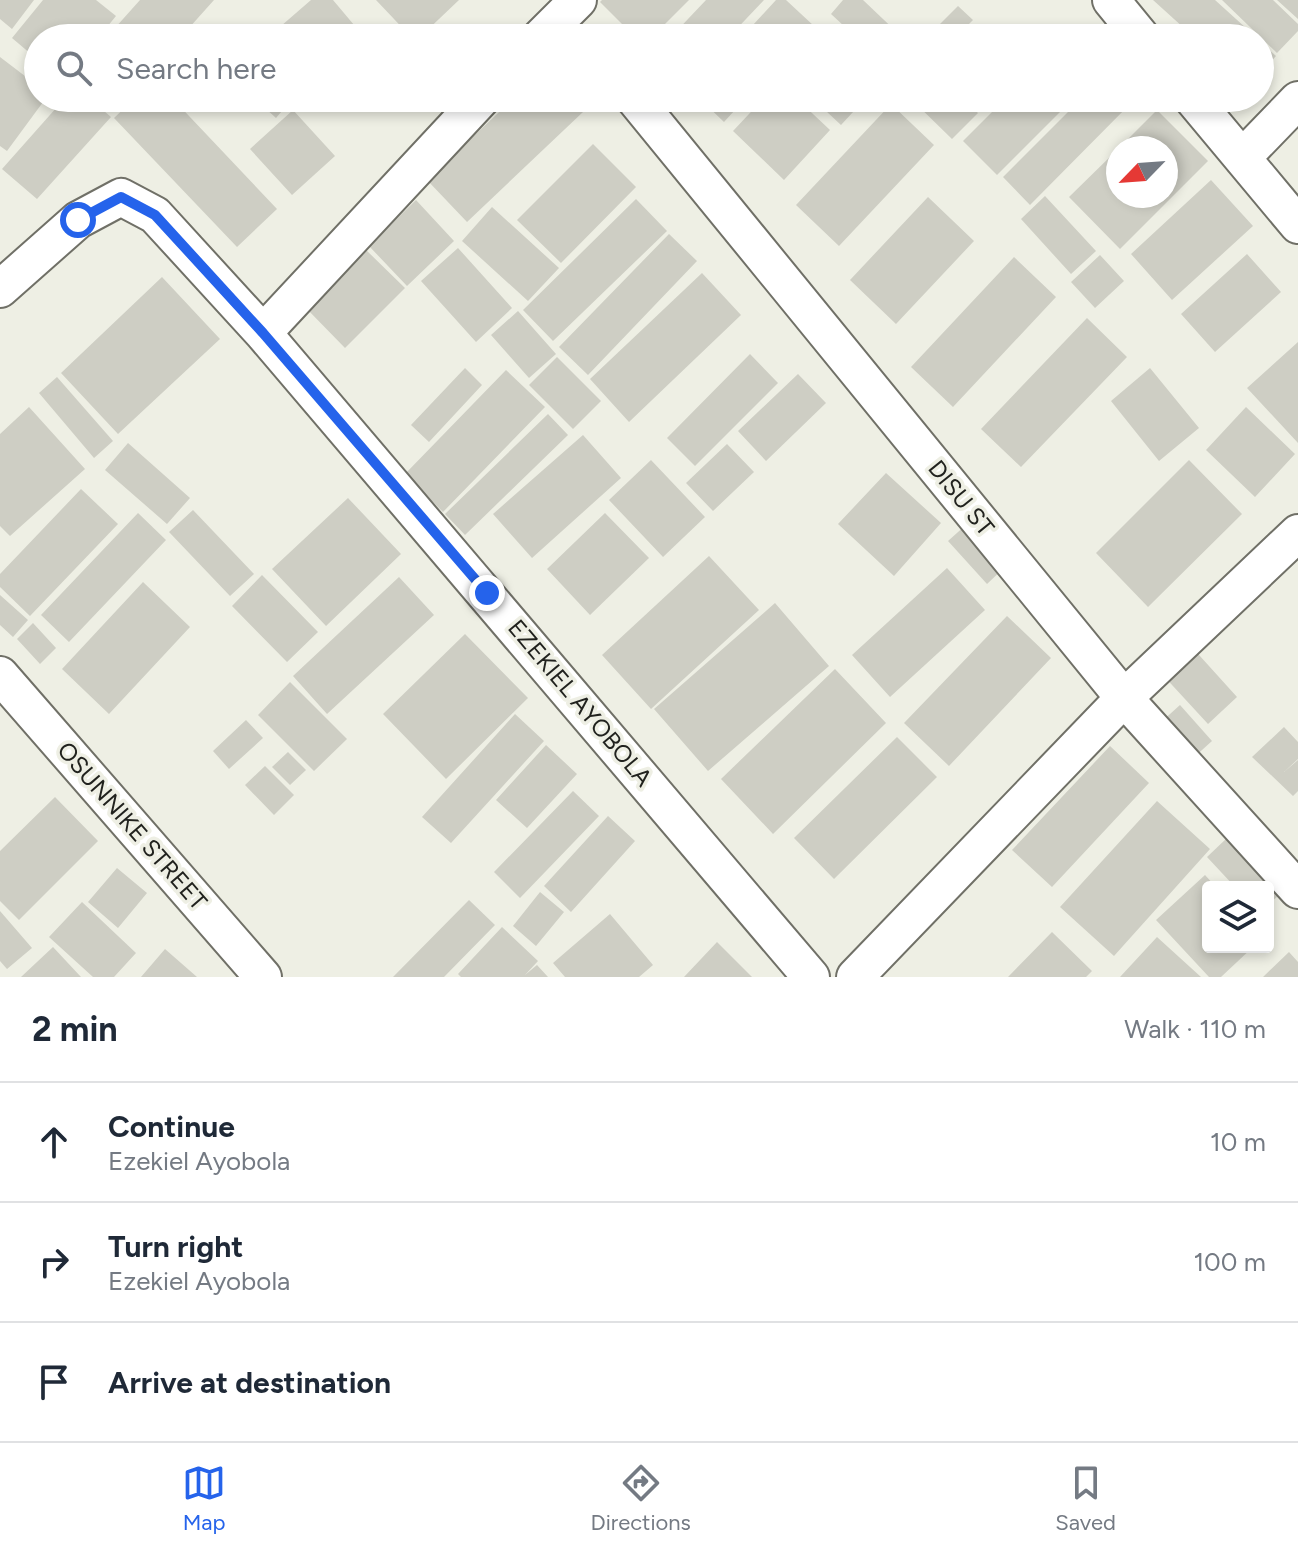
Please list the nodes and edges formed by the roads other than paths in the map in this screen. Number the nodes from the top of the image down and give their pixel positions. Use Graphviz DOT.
graph roads {
  1 [pos="1111,0"];
  2 [pos="1131,24"];
  3 [pos="1298,100"];
  4 [pos="469,112"];
  5 [pos="645,112"];
  6 [pos="1204,112"];
  7 [pos="1242,158"];
  8 [pos="1298,225"];
  9 [pos="0,289"];
  10 [pos="263,333"];
  11 [pos="1298,533"];
  12 [pos="0,675"];
  13 [pos="1124,698"];
  14 [pos="1298,890"];
  15 [pos="263,977"];
  16 [pos="811,977"];
  17 [pos="855,977"];
  1 -- 2 [label="street"];
  3 -- 7 [label="street"];
  4 -- 10 [label="street"];
  5 -- 13 [label="street, DISU ST"];
  6 -- 7 [label="street"];
  7 -- 8 [label="street"];
  9 -- 10 [label="street, EZEKIEL AYOBOLA"];
  10 -- 16 [label="street, EZEKIEL AYOBOLA"];
  11 -- 13 [label="street"];
  12 -- 15 [label="street, OSUNNIKE STREET"];
  13 -- 14 [label="street, DISU ST"];
  13 -- 17 [label="street"];
}
